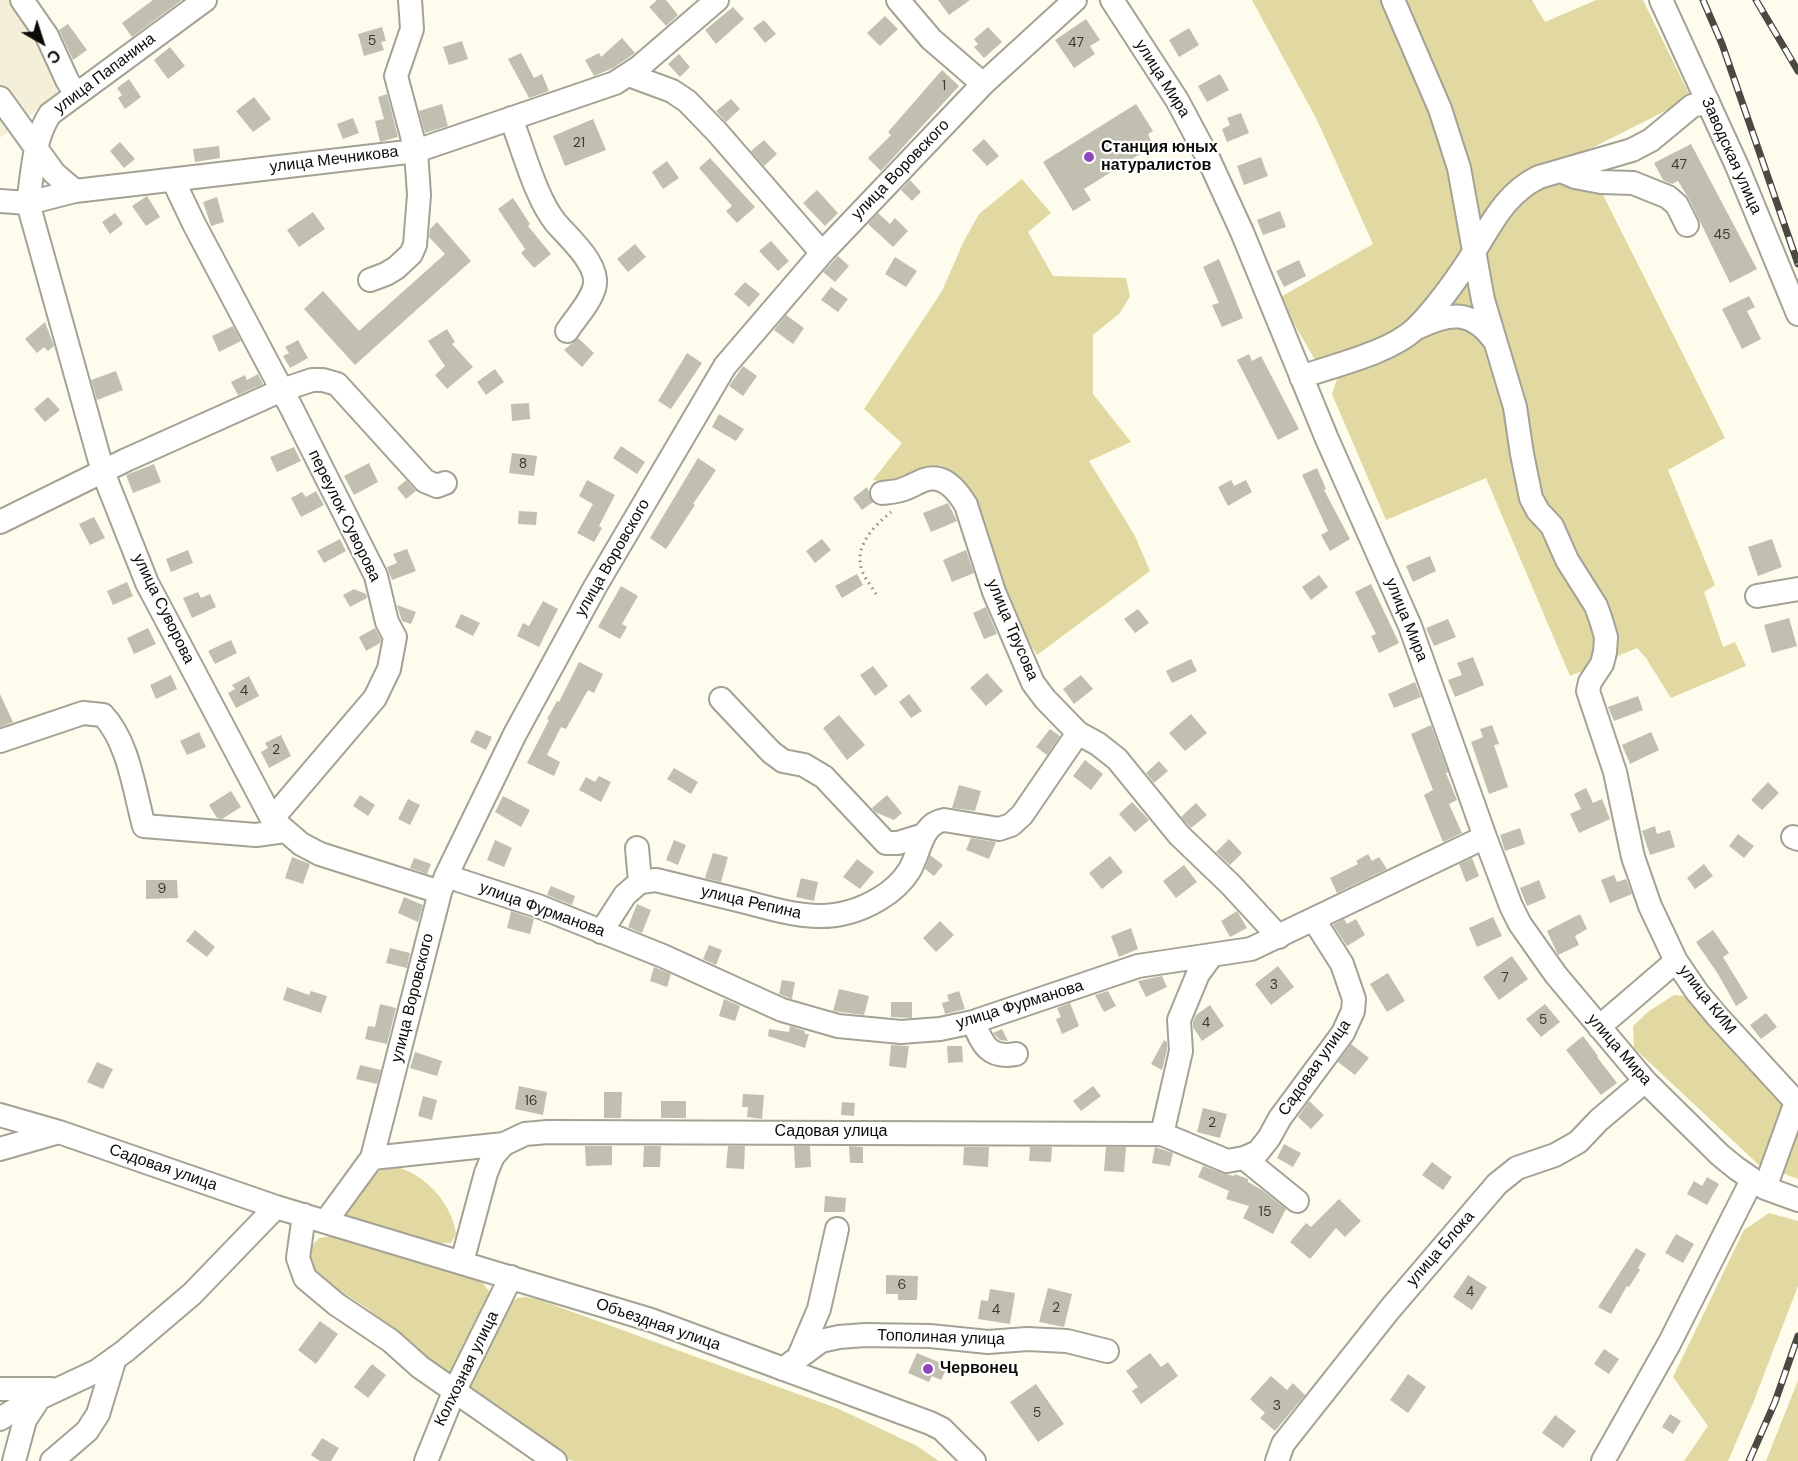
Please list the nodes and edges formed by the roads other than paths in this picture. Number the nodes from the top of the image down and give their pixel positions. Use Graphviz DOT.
graph roads {
  1 [pos="22,0"];
  2 [pos="205,0"];
  3 [pos="410,0"];
  4 [pos="717,0"];
  5 [pos="898,0"];
  6 [pos="1075,0"];
  7 [pos="1112,0"];
  8 [pos="1393,0"];
  9 [pos="1661,0"];
  10 [pos="629,75"];
  11 [pos="983,84"];
  12 [pos="76,94"];
  13 [pos="0,98"];
  14 [pos="1708,102"];
  15 [pos="511,118"];
  16 [pos="36,149"];
  17 [pos="416,151"];
  18 [pos="1561,171"];
  19 [pos="173,180"];
  20 [pos="75,191"];
  21 [pos="0,201"];
  22 [pos="28,202"];
  23 [pos="1687,225"];
  24 [pos="1474,252"];
  25 [pos="822,253"];
  26 [pos="370,280"];
  27 [pos="1798,314"];
  28 [pos="1417,328"];
  29 [pos="567,331"];
  30 [pos="1495,342"];
  31 [pos="1301,377"];
  32 [pos="282,390"];
  33 [pos="103,472"];
  34 [pos="445,483"];
  35 [pos="892,492"];
  36 [pos="0,522"];
  37 [pos="1798,590"];
  38 [pos="1757,596"];
  39 [pos="721,699"];
  40 [pos="1078,733"];
  41 [pos="0,741"];
  42 [pos="279,825"];
  43 [pos="924,835"];
  44 [pos="1485,837"];
  45 [pos="637,848"];
  46 [pos="640,882"];
  47 [pos="443,884"];
  48 [pos="1314,920"];
  49 [pos="601,932"];
  50 [pos="1279,937"];
  51 [pos="1212,955"];
  52 [pos="1676,961"];
  53 [pos="973,1022"];
  54 [pos="1599,1027"];
  55 [pos="1016,1054"];
  56 [pos="1645,1081"];
  57 [pos="1797,1097"];
  58 [pos="0,1114"];
  59 [pos="59,1132"];
  60 [pos="1161,1134"];
  61 [pos="504,1144"];
  62 [pos="0,1149"];
  63 [pos="372,1158"];
  64 [pos="1244,1158"];
  65 [pos="1759,1184"];
  66 [pos="1798,1200"];
  67 [pos="1297,1201"];
  68 [pos="276,1207"];
  69 [pos="304,1215"];
  70 [pos="326,1221"];
  71 [pos="837,1229"];
  72 [pos="462,1262"];
  73 [pos="512,1277"];
  74 [pos="1107,1351"];
  75 [pos="115,1358"];
  76 [pos="790,1363"];
  77 [pos="0,1389"];
  78 [pos="454,1392"];
  79 [pos="48,1393"];
  80 [pos="0,1419"];
  81 [pos="14,1461"];
  82 [pos="52,1461"];
  83 [pos="426,1461"];
  84 [pos="555,1461"];
  85 [pos="974,1461"];
  86 [pos="1277,1461"];
  87 [pos="1603,1461"];
  1 -- 12 [label="street"];
  2 -- 12 [label="street, улица Папанина"];
  3 -- 17 [label="street"];
  4 -- 10 [label="street, улица Мечникова"];
  5 -- 11 [label="street"];
  6 -- 11 [label="street, улица Воровского"];
  7 -- 31 [label="street, улица Мира"];
  8 -- 24 [label="street"];
  9 -- 14 [label="street, Заводская улица"];
  10 -- 15 [label="street, улица Мечникова"];
  10 -- 25 [label="street"];
  11 -- 25 [label="street, улица Воровского"];
  12 -- 16 [label="street, улица Папанина"];
  13 -- 16 [label="street"];
  14 -- 18 [label="street"];
  14 -- 27 [label="street, Заводская улица"];
  15 -- 17 [label="street, улица Мечникова"];
  15 -- 29 [label="street"];
  16 -- 20 [label="street"];
  16 -- 22 [label="street, улица Папанина"];
  17 -- 19 [label="street, улица Мечникова"];
  17 -- 26 [label="street"];
  18 -- 23 [label="street"];
  18 -- 24 [label="street"];
  19 -- 20 [label="street, улица Мечникова"];
  19 -- 32 [label="street, переулок Суворова"];
  20 -- 22 [label="street, улица Мечникова"];
  21 -- 22 [label="street"];
  22 -- 33 [label="street, улица Суворова"];
  24 -- 28 [label="street"];
  24 -- 30 [label="street"];
  25 -- 47 [label="street, улица Воровского"];
  28 -- 30 [label="street"];
  28 -- 31 [label="street"];
  30 -- 52 [label="street, улица КИМ"];
  31 -- 44 [label="street, улица Мира"];
  32 -- 33 [label="street"];
  32 -- 34 [label="street"];
  32 -- 42 [label="street, переулок Суворова"];
  33 -- 36 [label="street"];
  33 -- 42 [label="street, улица Суворова"];
  35 -- 40 [label="street, улица Трусова"];
  37 -- 38 [label="street"];
  39 -- 43 [label="street"];
  40 -- 43 [label="street"];
  40 -- 50 [label="street, улица Трусова"];
  41 -- 42 [label="street"];
  42 -- 47 [label="street, улица Суворова"];
  43 -- 46 [label="street, улица Репина"];
  44 -- 48 [label="street, улица Фурманова"];
  44 -- 54 [label="street, улица Мира"];
  45 -- 46 [label="street"];
  46 -- 49 [label="street"];
  47 -- 49 [label="street, улица Фурманова"];
  47 -- 63 [label="street, улица Воровского"];
  48 -- 50 [label="street, улица Фурманова"];
  48 -- 64 [label="street, Садовая улица"];
  49 -- 53 [label="street, улица Фурманова"];
  50 -- 51 [label="street, улица Фурманова"];
  51 -- 53 [label="street, улица Фурманова"];
  51 -- 60 [label="street"];
  52 -- 54 [label="street"];
  52 -- 57 [label="street, улица КИМ"];
  53 -- 55 [label="street"];
  54 -- 56 [label="street, улица Мира"];
  56 -- 65 [label="street, улица Мира"];
  56 -- 86 [label="street, улица Блока"];
  57 -- 65 [label="street, улица КИМ"];
  58 -- 59 [label="street, Садовая улица"];
  59 -- 62 [label="street"];
  59 -- 68 [label="street, Садовая улица"];
  60 -- 61 [label="street, Садовая улица"];
  60 -- 64 [label="street, Садовая улица"];
  61 -- 63 [label="street, Садовая улица"];
  61 -- 72 [label="street"];
  63 -- 70 [label="street, улица Воровского"];
  64 -- 67 [label="street"];
  65 -- 66 [label="street"];
  65 -- 87 [label="street, улица КИМ"];
  68 -- 69 [label="street, Садовая улица"];
  68 -- 75 [label="street"];
  69 -- 70 [label="street, Садовая улица"];
  69 -- 78 [label="street"];
  70 -- 72 [label="street, Объездная улица"];
  71 -- 76 [label="street"];
  72 -- 73 [label="street, Объездная улица"];
  73 -- 76 [label="street, Объездная улица"];
  73 -- 78 [label="street, Колхозная улица"];
  74 -- 76 [label="street, Тополиная улица"];
  75 -- 79 [label="street"];
  75 -- 82 [label="street"];
  76 -- 85 [label="street, Объездная улица"];
  77 -- 79 [label="street"];
  78 -- 83 [label="street, Колхозная улица"];
  78 -- 84 [label="street"];
  79 -- 80 [label="street"];
  79 -- 81 [label="street"];
}
